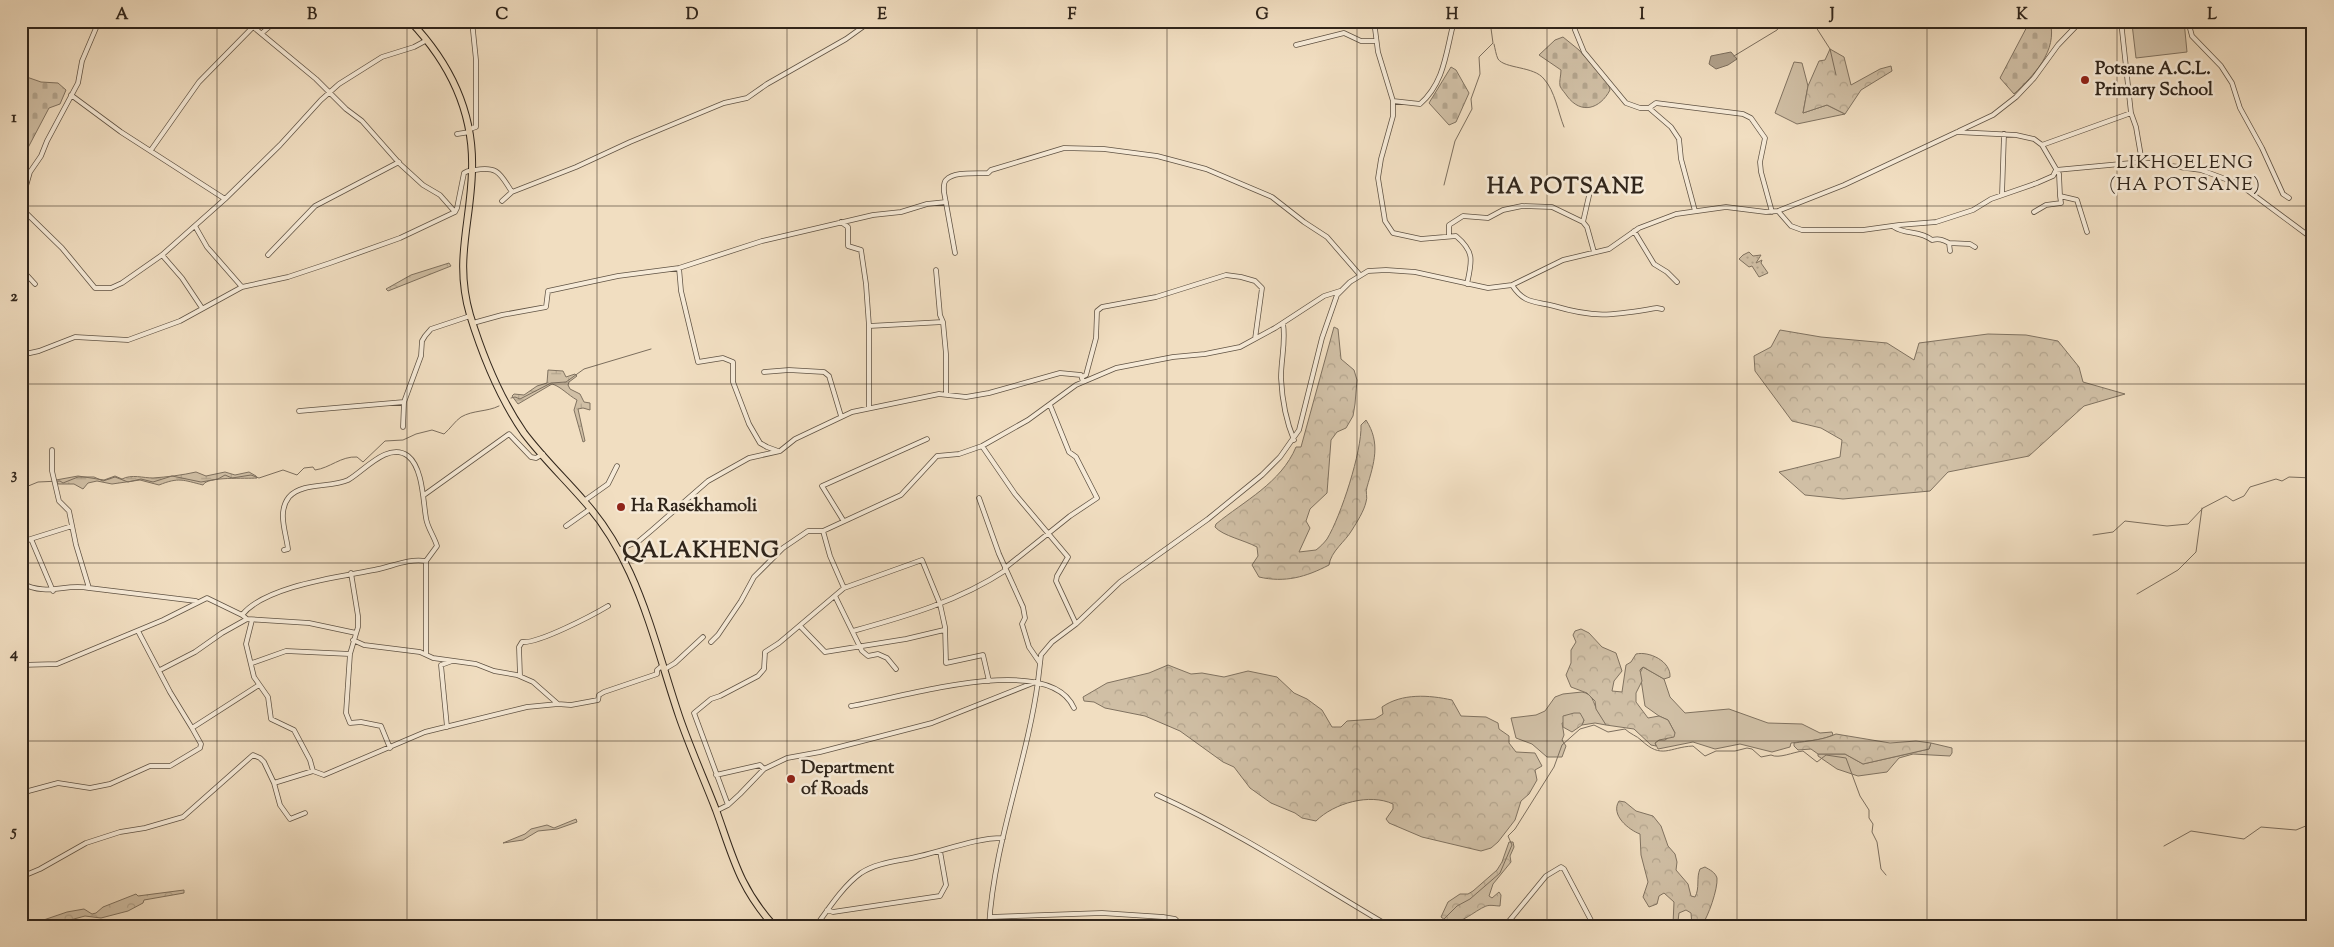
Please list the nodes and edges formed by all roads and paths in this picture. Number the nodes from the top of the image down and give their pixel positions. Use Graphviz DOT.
graph roads {
  1 [pos="99,21"];
  2 [pos="246,21"];
  3 [pos="276,21"];
  4 [pos="410,21"];
  5 [pos="472,21"];
  6 [pos="871,21"];
  7 [pos="1374,21"];
  8 [pos="1454,21"];
  9 [pos="2081,21"];
  10 [pos="2121,21"];
  11 [pos="2188,21"];
  12 [pos="252,28"];
  13 [pos="1574,30"];
  14 [pos="262,33"];
  15 [pos="427,40"];
  16 [pos="1376,41"];
  17 [pos="1296,45"];
  18 [pos="328,92"];
  19 [pos="71,95"];
  20 [pos="1393,101"];
  21 [pos="1649,108"];
  22 [pos="2131,113"];
  23 [pos="470,131"];
  24 [pos="1957,132"];
  25 [pos="457,134"];
  26 [pos="2004,134"];
  27 [pos="2042,145"];
  28 [pos="151,150"];
  29 [pos="399,162"];
  30 [pos="2142,162"];
  31 [pos="472,170"];
  32 [pos="2056,170"];
  33 [pos="1590,187"];
  34 [pos="512,192"];
  35 [pos="2002,195"];
  36 [pos="2060,196"];
  37 [pos="2289,198"];
  38 [pos="225,199"];
  39 [pos="502,201"];
  40 [pos="946,202"];
  41 [pos="22,209"];
  42 [pos="1695,211"];
  43 [pos="1778,211"];
  44 [pos="455,212"];
  45 [pos="1772,212"];
  46 [pos="2034,212"];
  47 [pos="21,218"];
  48 [pos="841,222"];
  49 [pos="1583,222"];
  50 [pos="195,226"];
  51 [pos="1894,227"];
  52 [pos="1634,231"];
  53 [pos="2087,232"];
  54 [pos="1450,236"];
  55 [pos="2313,238"];
  56 [pos="1948,243"];
  57 [pos="1975,247"];
  58 [pos="1950,251"];
  59 [pos="1594,252"];
  60 [pos="955,253"];
  61 [pos="162,255"];
  62 [pos="268,256"];
  63 [pos="21,266"];
  64 [pos="679,268"];
  65 [pos="936,270"];
  66 [pos="1360,276"];
  67 [pos="1677,282"];
  68 [pos="35,284"];
  69 [pos="1467,284"];
  70 [pos="1512,284"];
  71 [pos="242,287"];
  72 [pos="1340,291"];
  73 [pos="202,308"];
  74 [pos="1662,309"];
  75 [pos="472,319"];
  76 [pos="943,322"];
  77 [pos="1283,323"];
  78 [pos="869,326"];
  79 [pos="1255,339"];
  80 [pos="21,355"];
  81 [pos="764,372"];
  82 [pos="1082,380"];
  83 [pos="946,394"];
  84 [pos="404,402"];
  85 [pos="1050,405"];
  86 [pos="869,408"];
  87 [pos="299,411"];
  88 [pos="841,416"];
  89 [pos="403,427"];
  90 [pos="927,439"];
  91 [pos="1294,440"];
  92 [pos="982,446"];
  93 [pos="52,450"];
  94 [pos="780,451"];
  95 [pos="543,454"];
  96 [pos="617,466"];
  97 [pos="424,495"];
  98 [pos="979,498"];
  99 [pos="584,501"];
  100 [pos="590,509"];
  101 [pos="843,520"];
  102 [pos="72,526"];
  103 [pos="566,526"];
  104 [pos="823,531"];
  105 [pos="1048,534"];
  106 [pos="31,539"];
  107 [pos="21,542"];
  108 [pos="284,550"];
  109 [pos="618,550"];
  110 [pos="426,561"];
  111 [pos="1006,569"];
  112 [pos="351,573"];
  113 [pos="21,583"];
  114 [pos="90,588"];
  115 [pos="844,588"];
  116 [pos="53,591"];
  117 [pos="835,596"];
  118 [pos="197,601"];
  119 [pos="940,604"];
  120 [pos="608,606"];
  121 [pos="242,615"];
  122 [pos="247,619"];
  123 [pos="252,620"];
  124 [pos="1076,624"];
  125 [pos="800,626"];
  126 [pos="138,630"];
  127 [pos="944,630"];
  128 [pos="853,631"];
  129 [pos="356,633"];
  130 [pos="703,637"];
  131 [pos="354,640"];
  132 [pos="711,642"];
  133 [pos="859,646"];
  134 [pos="350,654"];
  135 [pos="426,654"];
  136 [pos="452,661"];
  137 [pos="1040,663"];
  138 [pos="252,664"];
  139 [pos="21,665"];
  140 [pos="664,667"];
  141 [pos="896,669"];
  142 [pos="160,670"];
  143 [pos="520,676"];
  144 [pos="989,680"];
  145 [pos="1038,681"];
  146 [pos="259,685"];
  147 [pos="558,704"];
  148 [pos="850,706"];
  149 [pos="1074,708"];
  150 [pos="447,726"];
  151 [pos="192,728"];
  152 [pos="390,748"];
  153 [pos="764,769"];
  154 [pos="314,771"];
  155 [pos="716,775"];
  156 [pos="274,783"];
  157 [pos="21,793"];
  158 [pos="1157,795"];
  159 [pos="728,805"];
  160 [pos="716,811"];
  161 [pos="305,813"];
  162 [pos="1002,838"];
  163 [pos="940,851"];
  164 [pos="21,877"];
  165 [pos="827,910"];
  166 [pos="990,917"];
  167 [pos="774,926"];
  168 [pos="816,926"];
  169 [pos="989,926"];
  170 [pos="1182,926"];
  171 [pos="1389,926"];
  172 [pos="1505,926"];
  173 [pos="1594,926"];
  1 -- 19 [label="street"];
  2 -- 12 [label="street"];
  3 -- 14 [label="street"];
  4 -- 15 [label="main road"];
  5 -- 23 [label="street"];
  6 -- 34 [label="street"];
  7 -- 16 [label="street"];
  8 -- 20 [label="street"];
  9 -- 24 [label="street"];
  10 -- 22 [label="street"];
  11 -- 37 [label="street"];
  12 -- 14 [label="street"];
  12 -- 28 [label="street"];
  13 -- 21 [label="street"];
  14 -- 18 [label="street"];
  15 -- 18 [label="street"];
  15 -- 23 [label="main road"];
  16 -- 17 [label="street"];
  16 -- 20 [label="street"];
  18 -- 29 [label="street"];
  18 -- 38 [label="street"];
  19 -- 28 [label="street"];
  19 -- 41 [label="street"];
  20 -- 54 [label="street"];
  21 -- 42 [label="street"];
  21 -- 45 [label="street"];
  22 -- 27 [label="street"];
  22 -- 30 [label="street"];
  23 -- 25 [label="street"];
  23 -- 31 [label="main road"];
  24 -- 26 [label="street"];
  24 -- 43 [label="street"];
  26 -- 27 [label="street"];
  26 -- 35 [label="street"];
  27 -- 32 [label="street"];
  28 -- 38 [label="street"];
  29 -- 44 [label="street"];
  29 -- 62 [label="street"];
  30 -- 32 [label="street"];
  30 -- 55 [label="street"];
  31 -- 34 [label="street"];
  31 -- 44 [label="street"];
  31 -- 75 [label="main road"];
  32 -- 35 [label="street"];
  32 -- 36 [label="street"];
  33 -- 49 [label="street"];
  34 -- 39 [label="street"];
  35 -- 51 [label="street"];
  36 -- 46 [label="street"];
  36 -- 53 [label="street"];
  38 -- 50 [label="street"];
  40 -- 48 [label="street"];
  40 -- 60 [label="street"];
  40 -- 66 [label="street"];
  41 -- 47 [label="street"];
  41 -- 61 [label="street"];
  42 -- 45 [label="street"];
  42 -- 52 [label="street"];
  43 -- 45 [label="street"];
  43 -- 51 [label="street"];
  44 -- 71 [label="street"];
  48 -- 64 [label="street"];
  48 -- 78 [label="street"];
  49 -- 54 [label="street"];
  49 -- 59 [label="street"];
  50 -- 61 [label="street"];
  50 -- 71 [label="street"];
  51 -- 56 [label="street"];
  52 -- 59 [label="street"];
  52 -- 67 [label="street"];
  54 -- 69 [label="street"];
  56 -- 57 [label="street"];
  56 -- 58 [label="street"];
  59 -- 70 [label="street"];
  61 -- 73 [label="street"];
  63 -- 68 [label="street"];
  64 -- 75 [label="street"];
  64 -- 94 [label="street"];
  65 -- 76 [label="street"];
  66 -- 69 [label="street"];
  66 -- 72 [label="street"];
  69 -- 70 [label="street"];
  70 -- 74 [label="street"];
  71 -- 73 [label="street"];
  72 -- 77 [label="street"];
  72 -- 91 [label="street"];
  73 -- 80 [label="street"];
  75 -- 84 [label="street"];
  75 -- 95 [label="main road"];
  76 -- 78 [label="street"];
  76 -- 83 [label="street"];
  77 -- 79 [label="street"];
  77 -- 91 [label="street"];
  78 -- 86 [label="street"];
  79 -- 82 [label="street"];
  79 -- 82 [label="street"];
  81 -- 88 [label="street"];
  82 -- 83 [label="street"];
  82 -- 85 [label="street"];
  83 -- 86 [label="street"];
  84 -- 87 [label="street"];
  84 -- 89 [label="street"];
  85 -- 92 [label="street"];
  85 -- 105 [label="street"];
  86 -- 88 [label="street"];
  88 -- 94 [label="street"];
  90 -- 101 [label="street"];
  91 -- 124 [label="street"];
  92 -- 101 [label="street"];
  92 -- 105 [label="street"];
  93 -- 102 [label="street"];
  94 -- 109 [label="street"];
  95 -- 97 [label="street"];
  95 -- 99 [label="main road"];
  96 -- 99 [label="street"];
  97 -- 108 [label="street"];
  97 -- 110 [label="street"];
  98 -- 111 [label="street"];
  99 -- 100 [label="main road"];
  100 -- 103 [label="street"];
  100 -- 109 [label="main road"];
  101 -- 104 [label="street"];
  102 -- 106 [label="street"];
  102 -- 114 [label="street"];
  104 -- 115 [label="street"];
  104 -- 132 [label="street"];
  105 -- 111 [label="street"];
  105 -- 124 [label="street"];
  106 -- 107 [label="street"];
  106 -- 116 [label="street"];
  109 -- 140 [label="main road"];
  110 -- 112 [label="street"];
  110 -- 135 [label="street"];
  111 -- 119 [label="street"];
  111 -- 137 [label="street"];
  112 -- 121 [label="street"];
  112 -- 129 [label="street"];
  113 -- 116 [label="street"];
  114 -- 116 [label="street"];
  114 -- 118 [label="street"];
  115 -- 117 [label="street"];
  115 -- 119 [label="street"];
  117 -- 125 [label="street"];
  117 -- 128 [label="street"];
  118 -- 121 [label="street"];
  118 -- 126 [label="street"];
  119 -- 127 [label="street"];
  119 -- 128 [label="street"];
  120 -- 143 [label="street"];
  121 -- 122 [label="street"];
  122 -- 123 [label="street"];
  122 -- 142 [label="street"];
  123 -- 129 [label="street"];
  123 -- 138 [label="street"];
  124 -- 137 [label="street"];
  125 -- 133 [label="street"];
  125 -- 155 [label="street"];
  126 -- 139 [label="street"];
  126 -- 142 [label="street"];
  127 -- 133 [label="street"];
  127 -- 144 [label="street"];
  128 -- 133 [label="street"];
  129 -- 131 [label="street"];
  130 -- 140 [label="street"];
  131 -- 134 [label="street"];
  131 -- 135 [label="street"];
  133 -- 141 [label="street"];
  134 -- 138 [label="street"];
  134 -- 152 [label="street"];
  135 -- 136 [label="street"];
  136 -- 143 [label="street"];
  136 -- 150 [label="street"];
  137 -- 145 [label="street"];
  138 -- 146 [label="street"];
  140 -- 147 [label="street"];
  140 -- 160 [label="main road"];
  142 -- 151 [label="street"];
  143 -- 147 [label="street"];
  144 -- 145 [label="street"];
  144 -- 148 [label="street"];
  145 -- 149 [label="street"];
  145 -- 153 [label="street"];
  145 -- 162 [label="street"];
  146 -- 151 [label="street"];
  146 -- 154 [label="street"];
  147 -- 150 [label="street"];
  150 -- 152 [label="street"];
  151 -- 157 [label="street"];
  152 -- 154 [label="street"];
  153 -- 155 [label="street"];
  153 -- 159 [label="street"];
  154 -- 156 [label="street"];
  155 -- 159 [label="street"];
  156 -- 161 [label="street"];
  156 -- 164 [label="street"];
  158 -- 171 [label="street"];
  159 -- 160 [label="street"];
  160 -- 167 [label="main road"];
  162 -- 163 [label="street"];
  162 -- 166 [label="street"];
  163 -- 165 [label="street"];
  163 -- 165 [label="street"];
  165 -- 168 [label="street"];
  166 -- 169 [label="street"];
  166 -- 170 [label="street"];
  172 -- 173 [label="street"];
}
